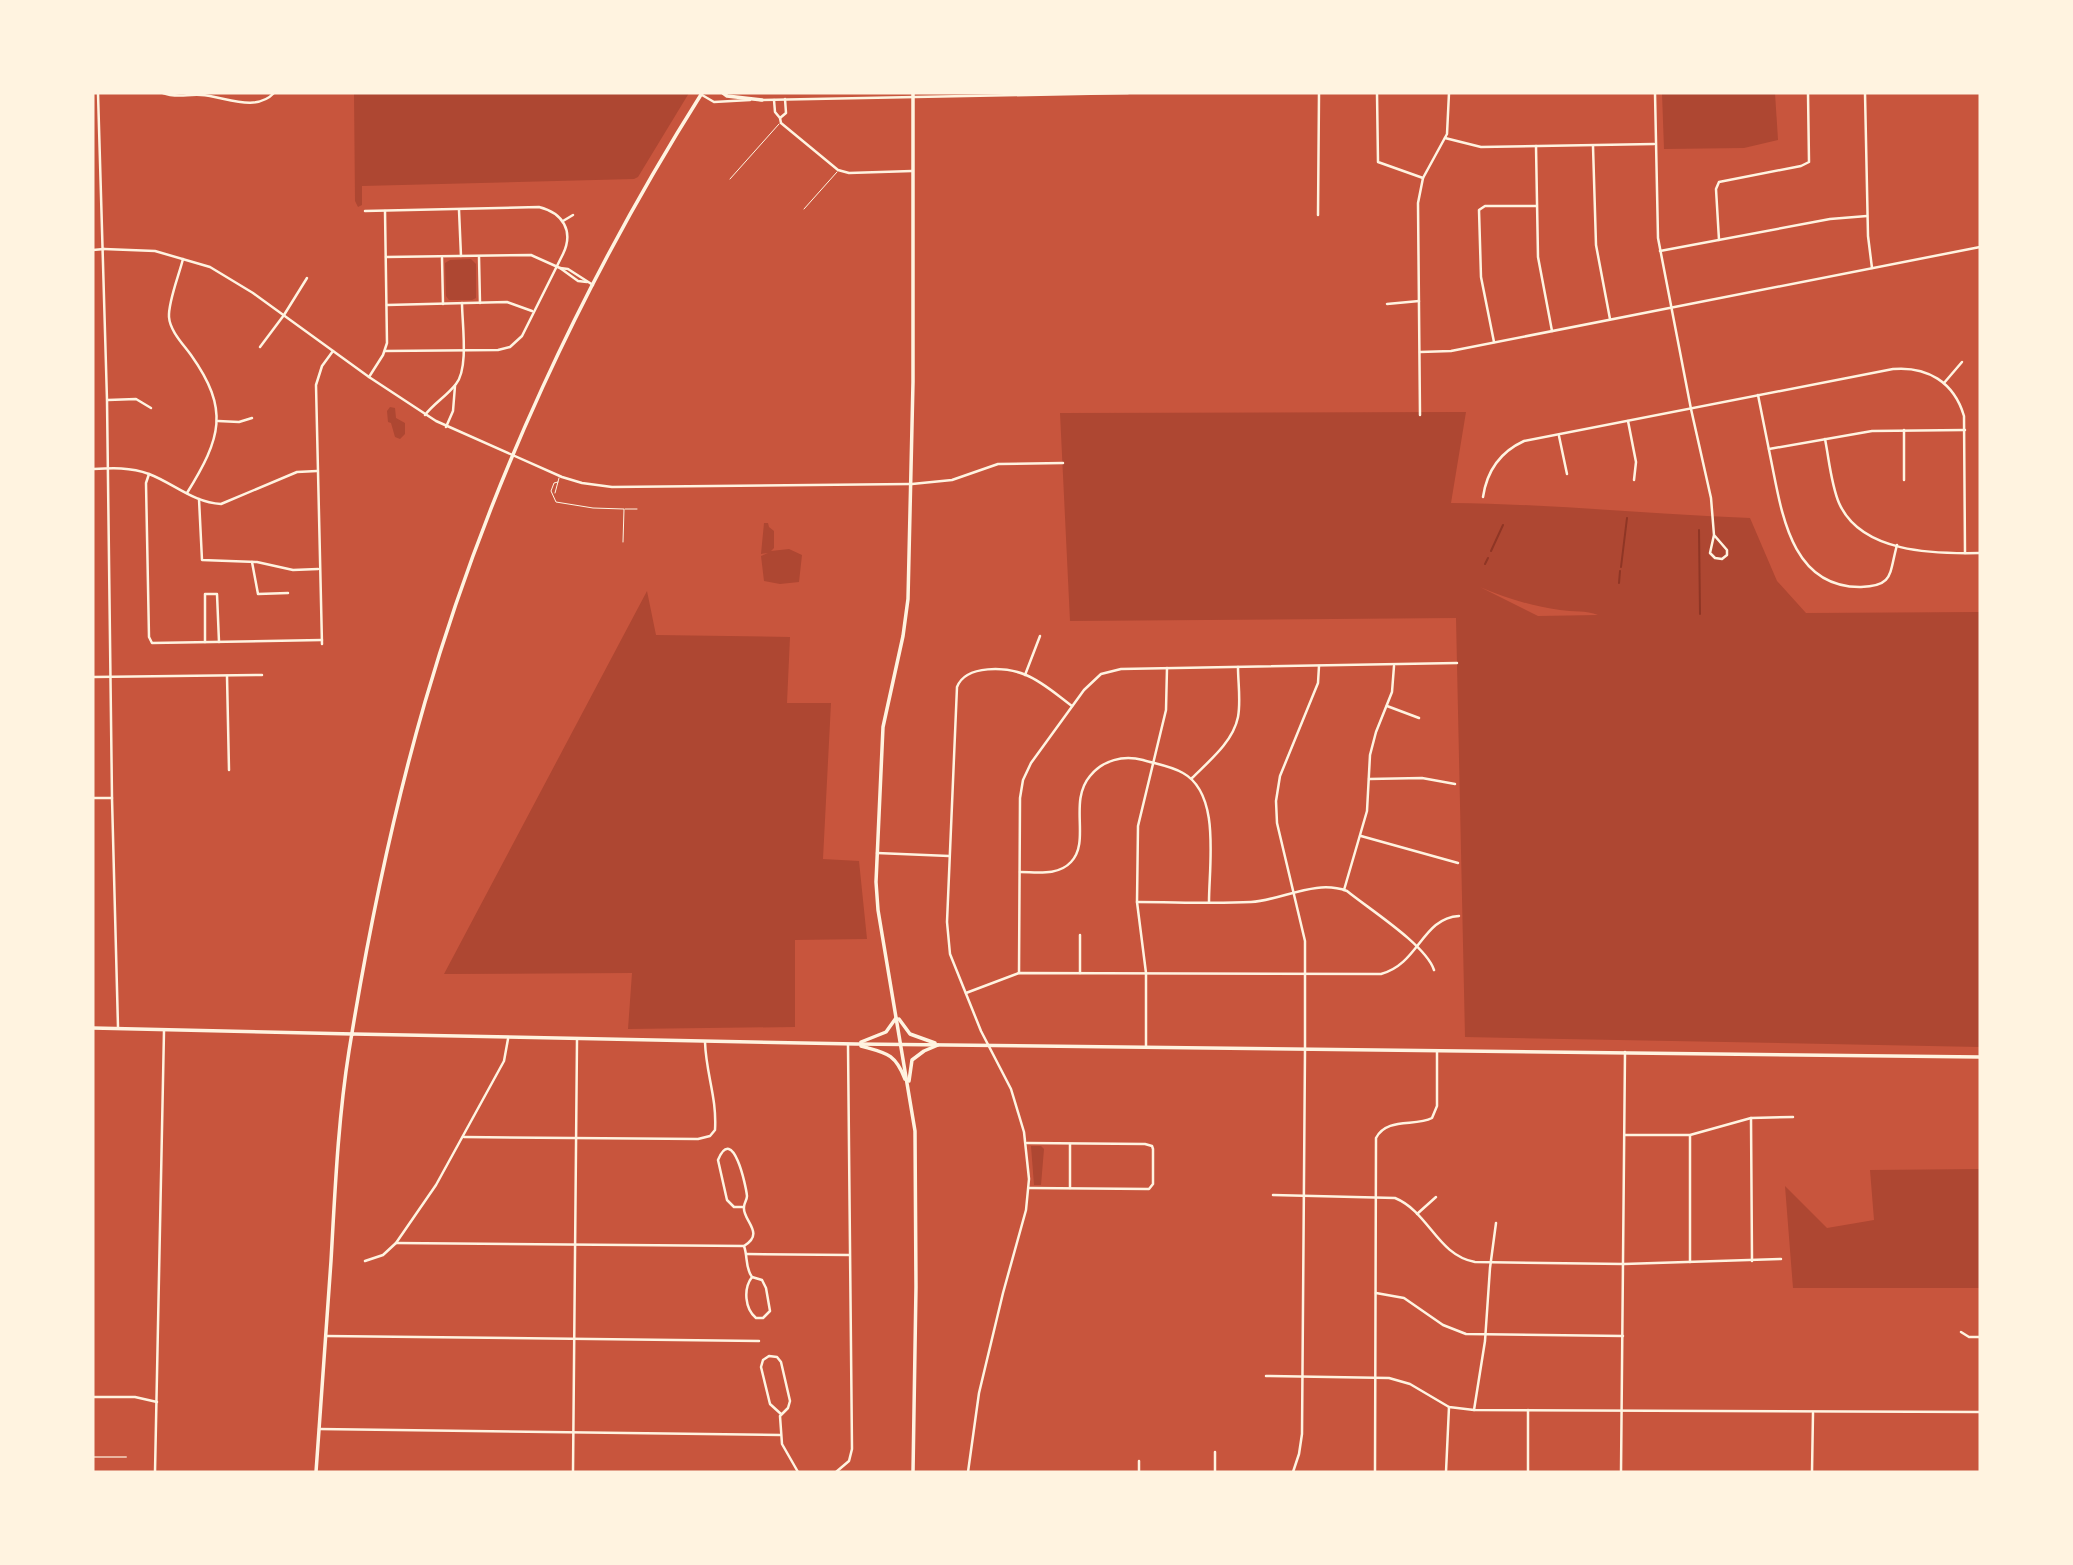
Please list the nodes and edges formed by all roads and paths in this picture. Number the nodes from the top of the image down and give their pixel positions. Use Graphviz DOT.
graph roads {
  1 [pos="98,93"];
  2 [pos="163,93"];
  3 [pos="274,93"];
  4 [pos="723,93"];
  5 [pos="1081,93"];
  6 [pos="1128,93"];
  7 [pos="1318,93"];
  8 [pos="1377,93"];
  9 [pos="1449,93"];
  10 [pos="1655,93"];
  11 [pos="1808,93"];
  12 [pos="1865,93"];
  13 [pos="702,94"];
  14 [pos="913,95"];
  15 [pos="785,99"];
  16 [pos="762,100"];
  17 [pos="774,100"];
  18 [pos="93,106"];
  19 [pos="99,106"];
  20 [pos="780,120"];
  21 [pos="1445,138"];
  22 [pos="1656,144"];
  23 [pos="1593,145"];
  24 [pos="1536,146"];
  25 [pos="838,170"];
  26 [pos="912,171"];
  27 [pos="1423,178"];
  28 [pos="730,179"];
  29 [pos="1536,206"];
  30 [pos="460,209"];
  31 [pos="804,209"];
  32 [pos="365,211"];
  33 [pos="385,211"];
  34 [pos="573,215"];
  35 [pos="1318,215"];
  36 [pos="1867,216"];
  37 [pos="564,221"];
  38 [pos="1719,240"];
  39 [pos="1980,247"];
  40 [pos="104,249"];
  41 [pos="93,250"];
  42 [pos="1660,251"];
  43 [pos="461,256"];
  44 [pos="479,256"];
  45 [pos="386,257"];
  46 [pos="442,257"];
  47 [pos="183,258"];
  48 [pos="559,267"];
  49 [pos="1872,268"];
  50 [pos="307,278"];
  51 [pos="593,285"];
  52 [pos="1419,301"];
  53 [pos="443,303"];
  54 [pos="462,303"];
  55 [pos="480,303"];
  56 [pos="1387,304"];
  57 [pos="387,305"];
  58 [pos="1671,308"];
  59 [pos="533,312"];
  60 [pos="284,315"];
  61 [pos="1610,319"];
  62 [pos="1552,331"];
  63 [pos="1494,342"];
  64 [pos="260,347"];
  65 [pos="334,350"];
  66 [pos="463,350"];
  67 [pos="385,351"];
  68 [pos="1420,352"];
  69 [pos="1962,362"];
  70 [pos="369,377"];
  71 [pos="1944,383"];
  72 [pos="455,386"];
  73 [pos="1758,395"];
  74 [pos="443,397"];
  75 [pos="107,400"];
  76 [pos="453,402"];
  77 [pos="151,408"];
  78 [pos="1691,409"];
  79 [pos="425,415"];
  80 [pos="1420,415"];
  81 [pos="253,418"];
  82 [pos="217,421"];
  83 [pos="1628,421"];
  84 [pos="446,427"];
  85 [pos="1904,430"];
  86 [pos="1965,430"];
  87 [pos="1559,434"];
  88 [pos="1825,439"];
  89 [pos="1769,449"];
  90 [pos="513,456"];
  91 [pos="1063,463"];
  92 [pos="93,468"];
  93 [pos="107,468"];
  94 [pos="317,471"];
  95 [pos="149,474"];
  96 [pos="1567,474"];
  97 [pos="560,476"];
  98 [pos="1634,480"];
  99 [pos="1904,480"];
  100 [pos="558,482"];
  101 [pos="910,484"];
  102 [pos="187,493"];
  103 [pos="552,494"];
  104 [pos="1483,496"];
  105 [pos="198,499"];
  106 [pos="624,509"];
  107 [pos="637,509"];
  108 [pos="1714,536"];
  109 [pos="624,542"];
  110 [pos="1897,545"];
  111 [pos="1965,553"];
  112 [pos="1980,553"];
  113 [pos="252,562"];
  114 [pos="320,569"];
  115 [pos="288,593"];
  116 [pos="1040,636"];
  117 [pos="219,642"];
  118 [pos="205,643"];
  119 [pos="1457,663"];
  120 [pos="1394,665"];
  121 [pos="1319,666"];
  122 [pos="1238,667"];
  123 [pos="1167,668"];
  124 [pos="262,675"];
  125 [pos="1026,675"];
  126 [pos="227,676"];
  127 [pos="93,677"];
  128 [pos="111,677"];
  129 [pos="1072,706"];
  130 [pos="1387,706"];
  131 [pos="1419,718"];
  132 [pos="1153,763"];
  133 [pos="229,770"];
  134 [pos="1192,778"];
  135 [pos="1369,779"];
  136 [pos="1455,784"];
  137 [pos="112,797"];
  138 [pos="93,798"];
  139 [pos="1361,836"];
  140 [pos="877,853"];
  141 [pos="949,856"];
  142 [pos="1458,863"];
  143 [pos="1019,872"];
  144 [pos="1344,890"];
  145 [pos="1294,893"];
  146 [pos="1138,902"];
  147 [pos="1209,902"];
  148 [pos="1459,916"];
  149 [pos="1080,935"];
  150 [pos="1418,947"];
  151 [pos="1434,970"];
  152 [pos="1019,972"];
  153 [pos="1080,973"];
  154 [pos="1146,973"];
  155 [pos="1306,975"];
  156 [pos="966,993"];
  157 [pos="897,1016"];
  158 [pos="93,1028"];
  159 [pos="118,1029"];
  160 [pos="164,1029"];
  161 [pos="353,1034"];
  162 [pos="508,1039"];
  163 [pos="577,1040"];
  164 [pos="705,1042"];
  165 [pos="848,1044"];
  166 [pos="856,1044"];
  167 [pos="901,1044"];
  168 [pos="940,1045"];
  169 [pos="989,1045"];
  170 [pos="1146,1047"];
  171 [pos="1304,1049"];
  172 [pos="1437,1051"];
  173 [pos="1625,1052"];
  174 [pos="1980,1056"];
  175 [pos="908,1087"];
  176 [pos="1793,1117"];
  177 [pos="1752,1118"];
  178 [pos="1625,1135"];
  179 [pos="1690,1135"];
  180 [pos="464,1137"];
  181 [pos="576,1138"];
  182 [pos="1026,1143"];
  183 [pos="1070,1144"];
  184 [pos="1029,1188"];
  185 [pos="1070,1188"];
  186 [pos="1273,1195"];
  187 [pos="1304,1195"];
  188 [pos="1377,1196"];
  189 [pos="1436,1198"];
  190 [pos="744,1207"];
  191 [pos="1417,1214"];
  192 [pos="1496,1223"];
  193 [pos="396,1242"];
  194 [pos="575,1245"];
  195 [pos="744,1247"];
  196 [pos="747,1254"];
  197 [pos="850,1255"];
  198 [pos="1781,1258"];
  199 [pos="365,1261"];
  200 [pos="1752,1261"];
  201 [pos="1690,1262"];
  202 [pos="1490,1263"];
  203 [pos="1624,1264"];
  204 [pos="751,1278"];
  205 [pos="1376,1293"];
  206 [pos="1961,1332"];
  207 [pos="326,1335"];
  208 [pos="1485,1335"];
  209 [pos="1623,1336"];
  210 [pos="1980,1337"];
  211 [pos="575,1338"];
  212 [pos="759,1341"];
  213 [pos="1266,1376"];
  214 [pos="1302,1377"];
  215 [pos="1375,1377"];
  216 [pos="93,1397"];
  217 [pos="157,1402"];
  218 [pos="1449,1407"];
  219 [pos="1474,1410"];
  220 [pos="1528,1410"];
  221 [pos="1622,1410"];
  222 [pos="1813,1412"];
  223 [pos="1980,1412"];
  224 [pos="781,1414"];
  225 [pos="319,1429"];
  226 [pos="573,1432"];
  227 [pos="780,1435"];
  228 [pos="1215,1452"];
  229 [pos="1139,1461"];
  230 [pos="155,1472"];
  231 [pos="316,1472"];
  232 [pos="573,1472"];
  233 [pos="798,1472"];
  234 [pos="836,1472"];
  235 [pos="913,1472"];
  236 [pos="968,1472"];
  237 [pos="1139,1472"];
  238 [pos="1215,1472"];
  239 [pos="1293,1472"];
  240 [pos="1375,1472"];
  241 [pos="1446,1472"];
  242 [pos="1528,1472"];
  243 [pos="1621,1472"];
  244 [pos="1812,1472"];
  1 -- 19 [label="street"];
  2 -- 3 [label="street"];
  4 -- 16 [label="main road"];
  5 -- 6 [label="street"];
  5 -- 14 [label="street"];
  7 -- 35 [label="street"];
  8 -- 27 [label="street"];
  9 -- 21 [label="street"];
  10 -- 22 [label="street"];
  11 -- 38 [label="street"];
  12 -- 36 [label="street"];
  13 -- 16 [label="street"];
  13 -- 51 [label="main road"];
  14 -- 15 [label="street"];
  14 -- 26 [label="main road"];
  15 -- 17 [label="street"];
  15 -- 20 [label="street"];
  16 -- 17 [label="street"];
  17 -- 20 [label="street"];
  18 -- 19 [label="street"];
  19 -- 40 [label="street"];
  20 -- 25 [label="street"];
  20 -- 28 [label="lane"];
  21 -- 24 [label="street"];
  21 -- 27 [label="street"];
  22 -- 23 [label="street"];
  22 -- 42 [label="street"];
  23 -- 24 [label="street"];
  23 -- 61 [label="street"];
  24 -- 29 [label="street"];
  25 -- 26 [label="street"];
  25 -- 31 [label="lane"];
  26 -- 101 [label="main road"];
  27 -- 52 [label="street"];
  29 -- 62 [label="street"];
  29 -- 63 [label="street"];
  30 -- 33 [label="street"];
  30 -- 37 [label="street"];
  30 -- 43 [label="street"];
  32 -- 33 [label="street"];
  33 -- 45 [label="street"];
  34 -- 37 [label="street"];
  36 -- 38 [label="street"];
  36 -- 49 [label="street"];
  37 -- 48 [label="street"];
  38 -- 42 [label="street"];
  39 -- 49 [label="street"];
  40 -- 41 [label="street"];
  40 -- 47 [label="street"];
  40 -- 75 [label="street"];
  42 -- 58 [label="street"];
  43 -- 44 [label="street"];
  43 -- 46 [label="street"];
  44 -- 48 [label="street"];
  44 -- 55 [label="street"];
  45 -- 46 [label="street"];
  45 -- 57 [label="street"];
  46 -- 53 [label="street"];
  47 -- 60 [label="street"];
  47 -- 82 [label="street"];
  48 -- 51 [label="street"];
  48 -- 59 [label="street"];
  49 -- 58 [label="street"];
  50 -- 60 [label="street"];
  51 -- 90 [label="main road"];
  52 -- 56 [label="street"];
  52 -- 68 [label="street"];
  53 -- 54 [label="street"];
  53 -- 57 [label="street"];
  54 -- 55 [label="street"];
  54 -- 66 [label="street"];
  55 -- 59 [label="street"];
  57 -- 67 [label="street"];
  58 -- 61 [label="street"];
  58 -- 78 [label="street"];
  59 -- 66 [label="street"];
  60 -- 64 [label="street"];
  60 -- 65 [label="street"];
  61 -- 62 [label="street"];
  62 -- 63 [label="street"];
  63 -- 68 [label="street"];
  65 -- 70 [label="street"];
  65 -- 94 [label="street"];
  66 -- 67 [label="street"];
  66 -- 72 [label="street"];
  67 -- 70 [label="street"];
  68 -- 80 [label="street"];
  69 -- 71 [label="street"];
  70 -- 79 [label="street"];
  71 -- 73 [label="street"];
  71 -- 86 [label="street"];
  72 -- 74 [label="street"];
  72 -- 76 [label="street"];
  73 -- 78 [label="street"];
  73 -- 89 [label="street"];
  74 -- 76 [label="street"];
  74 -- 79 [label="street"];
  75 -- 77 [label="street"];
  75 -- 93 [label="street"];
  76 -- 84 [label="street"];
  78 -- 83 [label="street"];
  78 -- 108 [label="street"];
  79 -- 84 [label="street"];
  81 -- 82 [label="street"];
  82 -- 102 [label="street"];
  83 -- 87 [label="street"];
  83 -- 98 [label="street"];
  84 -- 90 [label="street"];
  85 -- 86 [label="street"];
  85 -- 88 [label="street"];
  85 -- 99 [label="street"];
  86 -- 111 [label="street"];
  87 -- 96 [label="street"];
  87 -- 104 [label="street"];
  88 -- 89 [label="street"];
  88 -- 110 [label="street"];
  89 -- 110 [label="street"];
  90 -- 97 [label="street"];
  90 -- 161 [label="main road"];
  91 -- 101 [label="street"];
  92 -- 93 [label="street"];
  93 -- 95 [label="street"];
  93 -- 128 [label="street"];
  94 -- 105 [label="street"];
  94 -- 114 [label="street"];
  95 -- 102 [label="street"];
  95 -- 118 [label="street"];
  97 -- 100 [label="lane"];
  97 -- 101 [label="street"];
  100 -- 103 [label="lane"];
  100 -- 103 [label="lane"];
  101 -- 140 [label="main road"];
  102 -- 105 [label="street"];
  103 -- 106 [label="lane"];
  105 -- 113 [label="street"];
  106 -- 107 [label="lane"];
  106 -- 109 [label="lane"];
  108 -- 108 [label="street"];
  110 -- 111 [label="street"];
  111 -- 112 [label="street"];
  113 -- 114 [label="street"];
  113 -- 115 [label="street"];
  114 -- 117 [label="street"];
  116 -- 125 [label="street"];
  117 -- 118 [label="street"];
  117 -- 118 [label="street"];
  119 -- 120 [label="street"];
  120 -- 121 [label="street"];
  120 -- 130 [label="street"];
  121 -- 122 [label="street"];
  121 -- 145 [label="street"];
  122 -- 123 [label="street"];
  122 -- 134 [label="street"];
  123 -- 129 [label="street"];
  123 -- 132 [label="street"];
  124 -- 126 [label="street"];
  125 -- 129 [label="street"];
  125 -- 141 [label="street"];
  126 -- 128 [label="street"];
  126 -- 133 [label="street"];
  127 -- 128 [label="street"];
  128 -- 137 [label="street"];
  129 -- 143 [label="street"];
  130 -- 131 [label="street"];
  130 -- 135 [label="street"];
  132 -- 134 [label="street"];
  132 -- 143 [label="street"];
  132 -- 146 [label="street"];
  134 -- 147 [label="street"];
  135 -- 136 [label="street"];
  135 -- 139 [label="street"];
  137 -- 138 [label="street"];
  137 -- 159 [label="street"];
  139 -- 142 [label="street"];
  139 -- 144 [label="street"];
  140 -- 141 [label="street"];
  140 -- 157 [label="main road"];
  141 -- 156 [label="street"];
  143 -- 152 [label="street"];
  144 -- 145 [label="street"];
  144 -- 150 [label="street"];
  145 -- 147 [label="street"];
  145 -- 155 [label="street"];
  146 -- 147 [label="street"];
  146 -- 154 [label="street"];
  148 -- 150 [label="street"];
  149 -- 153 [label="street"];
  150 -- 151 [label="street"];
  150 -- 155 [label="street"];
  152 -- 153 [label="street"];
  152 -- 156 [label="street"];
  153 -- 154 [label="street"];
  154 -- 155 [label="street"];
  154 -- 170 [label="street"];
  155 -- 171 [label="street"];
  156 -- 169 [label="street"];
  157 -- 166 [label="main road"];
  157 -- 167 [label="main road"];
  157 -- 168 [label="main road"];
  158 -- 159 [label="main road"];
  159 -- 160 [label="main road"];
  160 -- 161 [label="main road"];
  160 -- 217 [label="street"];
  161 -- 162 [label="main road"];
  161 -- 207 [label="main road"];
  162 -- 163 [label="main road"];
  162 -- 180 [label="street"];
  163 -- 164 [label="main road"];
  163 -- 181 [label="street"];
  164 -- 165 [label="main road"];
  164 -- 181 [label="street"];
  165 -- 166 [label="main road"];
  165 -- 197 [label="street"];
  166 -- 167 [label="main road"];
  166 -- 175 [label="main road"];
  167 -- 168 [label="main road"];
  167 -- 175 [label="main road"];
  168 -- 169 [label="main road"];
  168 -- 175 [label="main road"];
  169 -- 170 [label="main road"];
  169 -- 182 [label="street"];
  170 -- 171 [label="main road"];
  171 -- 172 [label="main road"];
  171 -- 187 [label="street"];
  172 -- 173 [label="main road"];
  172 -- 188 [label="street"];
  173 -- 174 [label="main road"];
  173 -- 178 [label="street"];
  175 -- 235 [label="main road"];
  176 -- 177 [label="street"];
  177 -- 179 [label="street"];
  177 -- 200 [label="street"];
  178 -- 179 [label="street"];
  178 -- 203 [label="street"];
  179 -- 201 [label="street"];
  180 -- 181 [label="street"];
  180 -- 193 [label="street"];
  181 -- 194 [label="street"];
  182 -- 183 [label="street"];
  182 -- 184 [label="street"];
  183 -- 185 [label="street"];
  183 -- 185 [label="street"];
  184 -- 185 [label="street"];
  184 -- 236 [label="street"];
  186 -- 187 [label="street"];
  187 -- 188 [label="street"];
  187 -- 214 [label="street"];
  188 -- 191 [label="street"];
  188 -- 205 [label="street"];
  189 -- 191 [label="street"];
  190 -- 190 [label="street"];
  190 -- 195 [label="street"];
  191 -- 202 [label="street"];
  192 -- 202 [label="street"];
  193 -- 194 [label="street"];
  193 -- 199 [label="street"];
  194 -- 195 [label="street"];
  194 -- 211 [label="street"];
  195 -- 196 [label="street"];
  196 -- 197 [label="street"];
  196 -- 204 [label="street"];
  197 -- 234 [label="street"];
  198 -- 200 [label="street"];
  200 -- 201 [label="street"];
  201 -- 203 [label="street"];
  202 -- 203 [label="street"];
  202 -- 208 [label="street"];
  203 -- 209 [label="street"];
  204 -- 204 [label="street"];
  205 -- 208 [label="street"];
  205 -- 215 [label="street"];
  206 -- 210 [label="street"];
  207 -- 211 [label="street"];
  207 -- 225 [label="main road"];
  208 -- 209 [label="street"];
  208 -- 219 [label="street"];
  209 -- 221 [label="street"];
  211 -- 212 [label="street"];
  211 -- 226 [label="street"];
  213 -- 214 [label="street"];
  214 -- 215 [label="street"];
  214 -- 239 [label="street"];
  215 -- 218 [label="street"];
  215 -- 240 [label="street"];
  216 -- 217 [label="street"];
  217 -- 230 [label="street"];
  218 -- 219 [label="street"];
  218 -- 241 [label="street"];
  219 -- 220 [label="street"];
  220 -- 221 [label="street"];
  220 -- 242 [label="street"];
  221 -- 222 [label="street"];
  221 -- 243 [label="street"];
  222 -- 223 [label="street"];
  222 -- 244 [label="street"];
  224 -- 224 [label="street"];
  224 -- 227 [label="street"];
  225 -- 226 [label="street"];
  225 -- 231 [label="main road"];
  226 -- 227 [label="street"];
  226 -- 232 [label="street"];
  227 -- 233 [label="street"];
  228 -- 238 [label="street"];
  229 -- 237 [label="street"];
}
